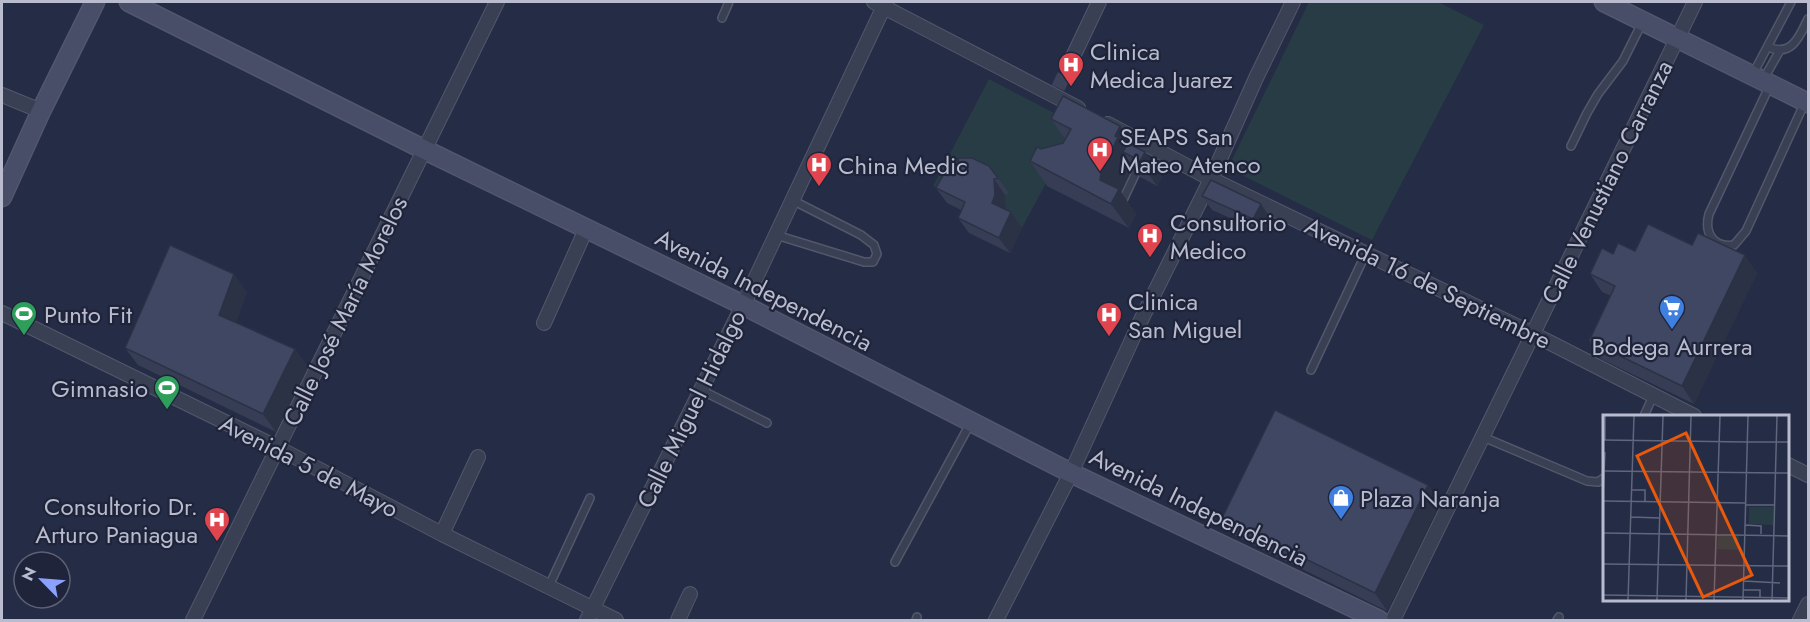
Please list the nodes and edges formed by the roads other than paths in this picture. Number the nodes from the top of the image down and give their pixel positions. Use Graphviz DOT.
graph roads {
  1 [pos="95,2"];
  2 [pos="129,2"];
  3 [pos="497,2"];
  4 [pos="729,2"];
  5 [pos="1099,2"];
  6 [pos="1293,2"];
  7 [pos="1604,2"];
  8 [pos="1695,2"];
  9 [pos="1791,2"];
  10 [pos="881,3"];
  11 [pos="722,18"];
  12 [pos="1809,19"];
  13 [pos="1642,21"];
  14 [pos="1678,38"];
  15 [pos="1768,47"];
  16 [pos="1779,52"];
  17 [pos="1069,65"];
  18 [pos="1762,80"];
  19 [pos="2,95"];
  20 [pos="1807,102"];
  21 [pos="41,111"];
  22 [pos="1149,146"];
  23 [pos="1571,146"];
  24 [pos="423,149"];
  25 [pos="1211,179"];
  26 [pos="2,197"];
  27 [pos="792,200"];
  28 [pos="1123,200"];
  29 [pos="586,229"];
  30 [pos="776,235"];
  31 [pos="1366,254"];
  32 [pos="743,305"];
  33 [pos="2,313"];
  34 [pos="543,323"];
  35 [pos="1533,334"];
  36 [pos="1311,370"];
  37 [pos="701,390"];
  38 [pos="1653,396"];
  39 [pos="1645,415"];
  40 [pos="1690,415"];
  41 [pos="972,422"];
  42 [pos="767,423"];
  43 [pos="1483,436"];
  44 [pos="278,448"];
  45 [pos="478,457"];
  46 [pos="1789,466"];
  47 [pos="1071,473"];
  48 [pos="1809,476"];
  49 [pos="1603,479"];
  50 [pos="590,498"];
  51 [pos="442,534"];
  52 [pos="895,562"];
  53 [pos="549,586"];
  54 [pos="690,594"];
  55 [pos="1809,603"];
  56 [pos="593,608"];
  57 [pos="193,621"];
  58 [pos="587,621"];
  59 [pos="616,621"];
  60 [pos="678,621"];
  61 [pos="996,621"];
  62 [pos="1379,621"];
  63 [pos="1393,621"];
  64 [pos="1800,621"];
  1 -- 21 [label="main road"];
  2 -- 24 [label="main road, Avenida Independencia"];
  3 -- 24 [label="street, Calle José María Morelos"];
  4 -- 11 [label="lane"];
  5 -- 17 [label="street"];
  6 -- 25 [label="street"];
  7 -- 13 [label="main road"];
  8 -- 14 [label="street, Calle Venustiano Carranza"];
  9 -- 15 [label="lane"];
  10 -- 22 [label="street, Avenida 16 de Septiembre"];
  10 -- 27 [label="street, Calle Miguel Hidalgo"];
  12 -- 16 [label="lane"];
  13 -- 14 [label="main road"];
  13 -- 23 [label="lane"];
  14 -- 18 [label="main road"];
  14 -- 35 [label="street, Calle Venustiano Carranza"];
  15 -- 16 [label="lane"];
  15 -- 18 [label="lane"];
  16 -- 18 [label="lane"];
  18 -- 20 [label="main road"];
  18 -- 20 [label="lane"];
  19 -- 21 [label="street"];
  21 -- 26 [label="main road"];
  22 -- 25 [label="street, Avenida 16 de Septiembre"];
  22 -- 28 [label="lane"];
  24 -- 29 [label="main road, Avenida Independencia"];
  24 -- 44 [label="street, Calle José María Morelos"];
  25 -- 31 [label="street, Avenida 16 de Septiembre"];
  25 -- 47 [label="street"];
  27 -- 30 [label="street, Calle Miguel Hidalgo"];
  27 -- 30 [label="lane"];
  29 -- 32 [label="main road, Avenida Independencia"];
  29 -- 34 [label="street"];
  30 -- 32 [label="street, Calle Miguel Hidalgo"];
  31 -- 35 [label="street, Avenida 16 de Septiembre"];
  31 -- 36 [label="lane"];
  32 -- 37 [label="street, Calle Miguel Hidalgo"];
  32 -- 41 [label="main road, Avenida Independencia"];
  33 -- 44 [label="street, Avenida 5 de Mayo"];
  35 -- 38 [label="street, Avenida 16 de Septiembre"];
  35 -- 43 [label="street, Calle Venustiano Carranza"];
  37 -- 42 [label="lane"];
  37 -- 56 [label="street, Calle Miguel Hidalgo"];
  38 -- 39 [label="lane"];
  38 -- 40 [label="street, Avenida 16 de Septiembre"];
  41 -- 47 [label="main road, Avenida Independencia"];
  41 -- 52 [label="lane"];
  43 -- 49 [label="lane"];
  43 -- 63 [label="street, Calle Venustiano Carranza"];
  44 -- 51 [label="street, Avenida 5 de Mayo"];
  44 -- 57 [label="street, Calle José María Morelos"];
  45 -- 51 [label="street"];
  46 -- 48 [label="street"];
  47 -- 61 [label="street"];
  47 -- 62 [label="main road, Avenida Independencia"];
  50 -- 53 [label="lane"];
  51 -- 53 [label="street, Avenida 5 de Mayo"];
  53 -- 56 [label="street, Avenida 5 de Mayo"];
  54 -- 60 [label="street"];
  55 -- 64 [label="street"];
  56 -- 58 [label="street, Calle Miguel Hidalgo"];
  56 -- 59 [label="street, Avenida 5 de Mayo"];
}
